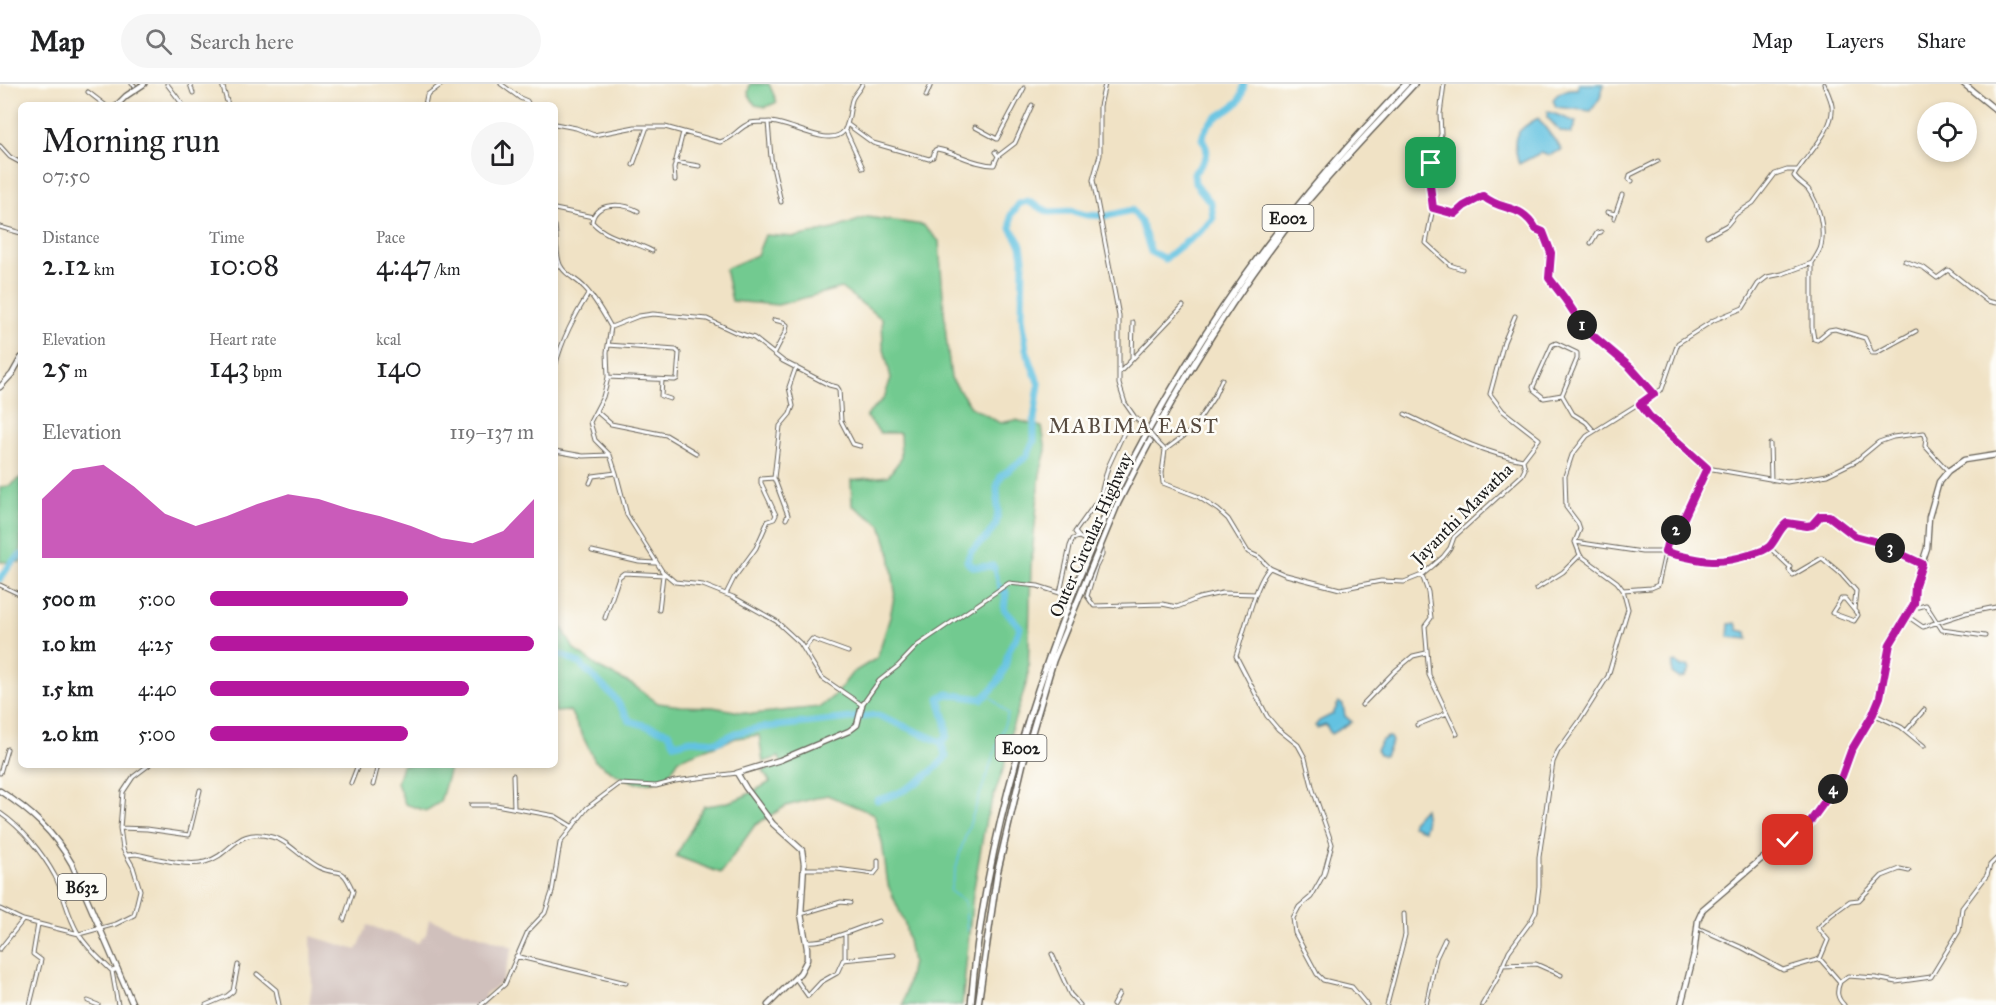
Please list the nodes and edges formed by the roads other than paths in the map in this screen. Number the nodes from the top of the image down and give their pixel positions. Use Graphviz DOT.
graph roads {
  1 [pos="144,84"];
  2 [pos="167,84"];
  3 [pos="190,84"];
  4 [pos="222,84"];
  5 [pos="442,84"];
  6 [pos="501,84"];
  7 [pos="862,84"];
  8 [pos="932,84"];
  9 [pos="1105,84"];
  10 [pos="1407,84"];
  11 [pos="1414,84"];
  12 [pos="1444,84"];
  13 [pos="1824,84"];
  14 [pos="1964,84"];
  15 [pos="134,85"];
  16 [pos="1023,88"];
  17 [pos="88,92"];
  18 [pos="193,93"];
  19 [pos="926,96"];
  20 [pos="101,102"];
  21 [pos="120,102"];
  22 [pos="181,102"];
  23 [pos="227,102"];
  24 [pos="426,102"];
  25 [pos="528,102"];
  26 [pos="1032,105"];
  27 [pos="1996,111"];
  28 [pos="768,122"];
  29 [pos="847,124"];
  30 [pos="558,125"];
  31 [pos="647,127"];
  32 [pos="975,127"];
  33 [pos="1371,127"];
  34 [pos="845,129"];
  35 [pos="683,132"];
  36 [pos="0,146"];
  37 [pos="995,152"];
  38 [pos="998,156"];
  39 [pos="18,161"];
  40 [pos="1658,161"];
  41 [pos="675,162"];
  42 [pos="633,165"];
  43 [pos="699,166"];
  44 [pos="862,168"];
  45 [pos="1797,170"];
  46 [pos="675,180"];
  47 [pos="1632,181"];
  48 [pos="1622,195"];
  49 [pos="782,202"];
  50 [pos="1433,208"];
  51 [pos="558,210"];
  52 [pos="638,211"];
  53 [pos="1607,212"];
  54 [pos="593,217"];
  55 [pos="0,227"];
  56 [pos="18,232"];
  57 [pos="1600,232"];
  58 [pos="1707,236"];
  59 [pos="1592,243"];
  60 [pos="652,250"];
  61 [pos="558,261"];
  62 [pos="1905,261"];
  63 [pos="1812,263"];
  64 [pos="1462,269"];
  65 [pos="589,292"];
  66 [pos="1996,303"];
  67 [pos="1182,306"];
  68 [pos="1515,316"];
  69 [pos="774,320"];
  70 [pos="1133,322"];
  71 [pos="611,327"];
  72 [pos="1916,331"];
  73 [pos="608,345"];
  74 [pos="774,354"];
  75 [pos="558,358"];
  76 [pos="1132,360"];
  77 [pos="18,363"];
  78 [pos="796,367"];
  79 [pos="1118,374"];
  80 [pos="608,377"];
  81 [pos="1222,379"];
  82 [pos="662,380"];
  83 [pos="0,387"];
  84 [pos="1654,394"];
  85 [pos="1562,395"];
  86 [pos="670,399"];
  87 [pos="1640,404"];
  88 [pos="596,411"];
  89 [pos="1405,414"];
  90 [pos="1135,417"];
  91 [pos="1594,431"];
  92 [pos="1770,444"];
  93 [pos="860,446"];
  94 [pos="1165,450"];
  95 [pos="558,452"];
  96 [pos="696,453"];
  97 [pos="610,455"];
  98 [pos="1996,455"];
  99 [pos="1523,460"];
  100 [pos="1707,468"];
  101 [pos="1948,471"];
  102 [pos="616,473"];
  103 [pos="774,478"];
  104 [pos="1772,480"];
  105 [pos="590,483"];
  106 [pos="1114,503"];
  107 [pos="786,519"];
  108 [pos="1079,537"];
  109 [pos="1575,542"];
  110 [pos="1769,547"];
  111 [pos="591,551"];
  112 [pos="1665,552"];
  113 [pos="1580,555"];
  114 [pos="655,562"];
  115 [pos="1922,564"];
  116 [pos="1270,568"];
  117 [pos="665,575"];
  118 [pos="1422,575"];
  119 [pos="0,585"];
  120 [pos="1536,589"];
  121 [pos="1623,590"];
  122 [pos="18,594"];
  123 [pos="726,594"];
  124 [pos="1256,594"];
  125 [pos="1914,604"];
  126 [pos="1996,608"];
  127 [pos="659,610"];
  128 [pos="1854,610"];
  129 [pos="1907,616"];
  130 [pos="605,618"];
  131 [pos="1936,622"];
  132 [pos="1985,636"];
  133 [pos="804,649"];
  134 [pos="848,652"];
  135 [pos="1426,653"];
  136 [pos="1362,705"];
  137 [pos="862,707"];
  138 [pos="1924,710"];
  139 [pos="1447,712"];
  140 [pos="1873,714"];
  141 [pos="1417,726"];
  142 [pos="1906,731"];
  143 [pos="1457,734"];
  144 [pos="1924,746"];
  145 [pos="7,750"];
  146 [pos="145,768"];
  147 [pos="357,768"];
  148 [pos="377,768"];
  149 [pos="0,772"];
  150 [pos="737,773"];
  151 [pos="513,775"];
  152 [pos="351,783"];
  153 [pos="373,785"];
  154 [pos="200,790"];
  155 [pos="0,791"];
  156 [pos="471,805"];
  157 [pos="514,808"];
  158 [pos="0,813"];
  159 [pos="573,827"];
  160 [pos="120,828"];
  161 [pos="127,855"];
  162 [pos="1996,859"];
  163 [pos="878,860"];
  164 [pos="804,869"];
  165 [pos="1910,871"];
  166 [pos="850,903"];
  167 [pos="0,909"];
  168 [pos="801,914"];
  169 [pos="1404,914"];
  170 [pos="23,920"];
  171 [pos="344,920"];
  172 [pos="879,921"];
  173 [pos="38,924"];
  174 [pos="100,927"];
  175 [pos="1696,928"];
  176 [pos="79,934"];
  177 [pos="846,935"];
  178 [pos="1445,939"];
  179 [pos="806,941"];
  180 [pos="0,950"];
  181 [pos="1052,954"];
  182 [pos="894,955"];
  183 [pos="516,956"];
  184 [pos="845,959"];
  185 [pos="1820,959"];
  186 [pos="238,965"];
  187 [pos="1502,965"];
  188 [pos="115,970"];
  189 [pos="257,974"];
  190 [pos="1561,975"];
  191 [pos="795,977"];
  192 [pos="1840,982"];
  193 [pos="626,983"];
  194 [pos="1119,994"];
  195 [pos="88,1001"];
  196 [pos="30,1005"];
  197 [pos="98,1005"];
  198 [pos="118,1005"];
  199 [pos="133,1005"];
  200 [pos="206,1005"];
  201 [pos="279,1005"];
  202 [pos="482,1005"];
  203 [pos="768,1005"];
  204 [pos="971,1005"];
  205 [pos="978,1005"];
  206 [pos="1080,1005"];
  207 [pos="1113,1005"];
  208 [pos="1366,1005"];
  209 [pos="1387,1005"];
  210 [pos="1426,1005"];
  211 [pos="1482,1005"];
  212 [pos="1681,1005"];
  213 [pos="1844,1005"];
  1 -- 15 [label="main road"];
  2 -- 22 [label="street"];
  3 -- 18 [label="street"];
  4 -- 23 [label="street"];
  5 -- 24 [label="street"];
  6 -- 25 [label="street"];
  7 -- 29 [label="street"];
  8 -- 19 [label="street"];
  9 -- 79 [label="street"];
  10 -- 33 [label="highway, Outer Circular Highway / E002"];
  11 -- 33 [label="highway, Outer Circular Highway / E002"];
  12 -- 50 [label="street"];
  13 -- 45 [label="street"];
  14 -- 27 [label="main road"];
  15 -- 21 [label="main road"];
  16 -- 32 [label="street"];
  17 -- 20 [label="street"];
  26 -- 38 [label="street"];
  28 -- 34 [label="street"];
  28 -- 35 [label="street"];
  28 -- 49 [label="street"];
  29 -- 34 [label="street"];
  29 -- 38 [label="street"];
  30 -- 31 [label="street"];
  31 -- 35 [label="street"];
  31 -- 42 [label="street"];
  33 -- 106 [label="highway, Outer Circular Highway / E002"];
  34 -- 44 [label="street"];
  35 -- 41 [label="street"];
  36 -- 39 [label="street"];
  37 -- 38 [label="street"];
  40 -- 47 [label="street"];
  41 -- 43 [label="street"];
  41 -- 46 [label="street"];
  45 -- 58 [label="street"];
  45 -- 63 [label="street"];
  48 -- 53 [label="street"];
  50 -- 64 [label="street"];
  50 -- 84 [label="street"];
  51 -- 54 [label="street"];
  52 -- 54 [label="street"];
  54 -- 60 [label="street"];
  55 -- 56 [label="street"];
  57 -- 59 [label="street"];
  61 -- 65 [label="street"];
  62 -- 66 [label="street"];
  63 -- 72 [label="street"];
  63 -- 84 [label="street"];
  65 -- 71 [label="street"];
  65 -- 75 [label="street"];
  67 -- 76 [label="street"];
  68 -- 99 [label="street"];
  69 -- 74 [label="street"];
  70 -- 76 [label="street"];
  71 -- 73 [label="street"];
  71 -- 74 [label="street"];
  73 -- 80 [label="street"];
  73 -- 82 [label="street"];
  74 -- 78 [label="street"];
  76 -- 79 [label="street"];
  77 -- 83 [label="main road"];
  78 -- 93 [label="street"];
  78 -- 103 [label="street"];
  79 -- 90 [label="street"];
  80 -- 82 [label="street"];
  80 -- 88 [label="street"];
  81 -- 94 [label="street"];
  82 -- 86 [label="street"];
  84 -- 87 [label="street"];
  85 -- 85 [label="street"];
  85 -- 91 [label="street"];
  87 -- 91 [label="street"];
  87 -- 100 [label="street"];
  88 -- 96 [label="street"];
  88 -- 97 [label="street"];
  89 -- 99 [label="street, Jayanthi Mawatha"];
  90 -- 94 [label="street, bridge"];
  90 -- 108 [label="street"];
  91 -- 109 [label="street"];
  92 -- 104 [label="street"];
  94 -- 116 [label="street, Jayanthi Mawatha"];
  95 -- 97 [label="street"];
  97 -- 102 [label="street"];
  98 -- 101 [label="main road"];
  99 -- 118 [label="street, Jayanthi Mawatha"];
  100 -- 104 [label="street"];
  100 -- 112 [label="street"];
  101 -- 104 [label="street"];
  101 -- 115 [label="main road"];
  102 -- 105 [label="street"];
  102 -- 114 [label="street"];
  103 -- 107 [label="street"];
  103 -- 123 [label="street"];
  106 -- 204 [label="highway, Outer Circular Highway / E002, bridge"];
  106 -- 205 [label="highway, Outer Circular Highway / E002, bridge"];
  108 -- 124 [label="street"];
  108 -- 137 [label="street"];
  109 -- 112 [label="street"];
  109 -- 113 [label="street"];
  110 -- 112 [label="street"];
  110 -- 115 [label="street"];
  110 -- 128 [label="street"];
  111 -- 114 [label="street"];
  112 -- 121 [label="street"];
  113 -- 120 [label="street"];
  113 -- 121 [label="street"];
  114 -- 117 [label="street"];
  115 -- 125 [label="main road"];
  116 -- 118 [label="street, Jayanthi Mawatha"];
  116 -- 124 [label="street"];
  117 -- 123 [label="street"];
  117 -- 127 [label="street"];
  117 -- 130 [label="street"];
  118 -- 135 [label="street"];
  119 -- 122 [label="street"];
  121 -- 187 [label="street"];
  123 -- 133 [label="street"];
  124 -- 208 [label="street"];
  125 -- 129 [label="main road"];
  125 -- 131 [label="street"];
  126 -- 131 [label="street"];
  128 -- 128 [label="street"];
  129 -- 131 [label="street"];
  129 -- 140 [label="main road"];
  131 -- 132 [label="street"];
  133 -- 134 [label="street"];
  133 -- 137 [label="street"];
  135 -- 136 [label="street"];
  135 -- 139 [label="street"];
  137 -- 150 [label="main road"];
  138 -- 142 [label="street"];
  139 -- 141 [label="street"];
  139 -- 143 [label="street"];
  140 -- 142 [label="street"];
  140 -- 175 [label="main road"];
  142 -- 144 [label="street"];
  145 -- 149 [label="street"];
  146 -- 160 [label="street"];
  147 -- 152 [label="street"];
  148 -- 153 [label="street"];
  150 -- 159 [label="street"];
  150 -- 164 [label="main road"];
  151 -- 157 [label="street"];
  154 -- 160 [label="street"];
  155 -- 174 [label="main road, B632"];
  156 -- 157 [label="street"];
  157 -- 159 [label="street"];
  158 -- 176 [label="street"];
  159 -- 183 [label="street"];
  160 -- 161 [label="street"];
  161 -- 171 [label="street"];
  161 -- 174 [label="street"];
  162 -- 192 [label="street"];
  163 -- 164 [label="street"];
  164 -- 168 [label="main road"];
  165 -- 185 [label="street"];
  166 -- 168 [label="street"];
  167 -- 170 [label="street"];
  168 -- 179 [label="main road"];
  169 -- 209 [label="street"];
  170 -- 173 [label="street"];
  170 -- 180 [label="street"];
  172 -- 177 [label="street"];
  173 -- 176 [label="street"];
  173 -- 196 [label="street"];
  174 -- 176 [label="street"];
  174 -- 188 [label="main road, B632"];
  175 -- 185 [label="street"];
  175 -- 212 [label="main road"];
  176 -- 188 [label="street"];
  177 -- 179 [label="street"];
  177 -- 184 [label="street"];
  178 -- 210 [label="street"];
  179 -- 191 [label="main road"];
  181 -- 206 [label="street"];
  182 -- 184 [label="street"];
  183 -- 193 [label="street"];
  183 -- 202 [label="street"];
  184 -- 191 [label="street"];
  185 -- 192 [label="street"];
  186 -- 200 [label="street"];
  187 -- 190 [label="street"];
  187 -- 211 [label="street"];
  188 -- 198 [label="street"];
  188 -- 199 [label="main road, B632"];
  189 -- 201 [label="street"];
  191 -- 203 [label="main road"];
  192 -- 213 [label="street"];
  194 -- 207 [label="street"];
  195 -- 197 [label="street"];
}
